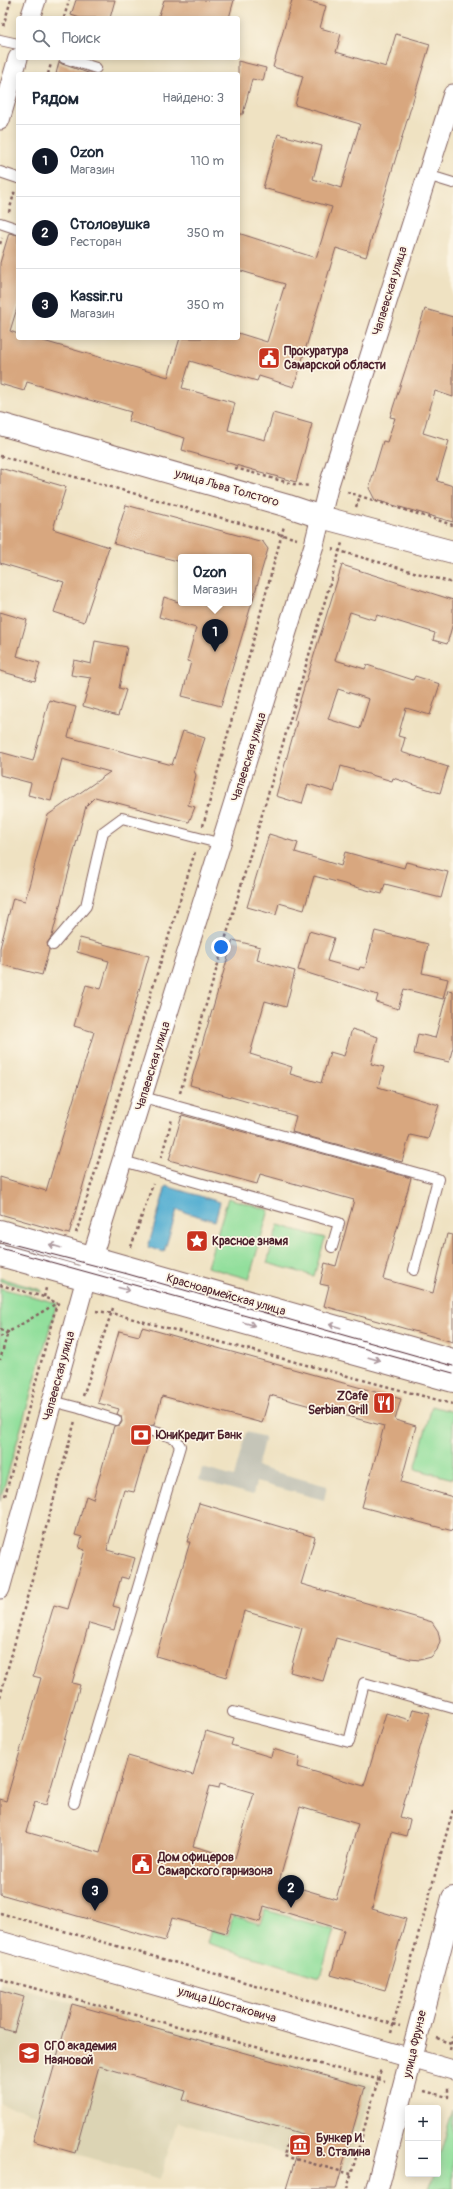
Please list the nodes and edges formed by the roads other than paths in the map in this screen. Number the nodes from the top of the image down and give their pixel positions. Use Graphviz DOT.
graph roads {
  1 [pos="36,0"];
  2 [pos="31,16"];
  3 [pos="0,40"];
  4 [pos="16,44"];
  5 [pos="18,60"];
  6 [pos="70,60"];
  7 [pos="96,68"];
  8 [pos="16,72"];
  9 [pos="16,72"];
  10 [pos="14,87"];
  11 [pos="453,94"];
  12 [pos="0,120"];
  13 [pos="0,172"];
  14 [pos="427,175"];
  15 [pos="16,177"];
  16 [pos="453,183"];
  17 [pos="0,223"];
  18 [pos="16,228"];
  19 [pos="0,424"];
  20 [pos="321,517"];
  21 [pos="453,552"];
  22 [pos="222,844"];
  23 [pos="53,945"];
  24 [pos="143,1097"];
  25 [pos="123,1161"];
  26 [pos="0,1231"];
  27 [pos="332,1247"];
  28 [pos="0,1255"];
  29 [pos="92,1257"];
  30 [pos="414,1270"];
  31 [pos="86,1279"];
  32 [pos="453,1360"];
  33 [pos="453,1382"];
  34 [pos="52,1401"];
  35 [pos="116,1420"];
  36 [pos="152,1431"];
  37 [pos="0,1590"];
  38 [pos="453,1708"];
  39 [pos="233,1712"];
  40 [pos="74,1803"];
  41 [pos="453,1898"];
  42 [pos="0,1941"];
  43 [pos="412,2058"];
  44 [pos="451,2069"];
  45 [pos="377,2189"];
  1 -- 2 [label="street"];
  3 -- 4 [label="lane"];
  5 -- 8 [label="street"];
  6 -- 7 [label="lane"];
  9 -- 10 [label="street"];
  10 -- 12 [label="street"];
  11 -- 14 [label="street, Чапаевская улица"];
  13 -- 15 [label="lane"];
  14 -- 16 [label="lane"];
  14 -- 20 [label="street, Чапаевская улица"];
  17 -- 18 [label="lane"];
  19 -- 20 [label="main road, улица Льва Толстого"];
  20 -- 21 [label="main road, улица Льва Толстого"];
  20 -- 22 [label="street, Чапаевская улица"];
  22 -- 23 [label="lane"];
  22 -- 24 [label="street, Чапаевская улица"];
  24 -- 25 [label="street, Чапаевская улица"];
  24 -- 30 [label="lane"];
  25 -- 27 [label="lane"];
  25 -- 29 [label="street, Чапаевская улица"];
  29 -- 26 [label="main road, Красноармейская улица, one-way"];
  28 -- 31 [label="main road, Красноармейская улица"];
  29 -- 31 [label="street, Чапаевская улица"];
  32 -- 29 [label="main road, Красноармейская улица, one-way"];
  31 -- 33 [label="main road, Красноармейская улица, one-way"];
  31 -- 34 [label="street, Чапаевская улица"];
  34 -- 35 [label="lane"];
  34 -- 37 [label="street, Чапаевская улица"];
  36 -- 40 [label="lane"];
  38 -- 39 [label="lane"];
  41 -- 43 [label="main road, улица Фрунзе"];
  42 -- 43 [label="street, улица Шостаковича"];
  43 -- 44 [label="street, улица Шостаковича"];
  43 -- 45 [label="main road, улица Фрунзе"];
}
